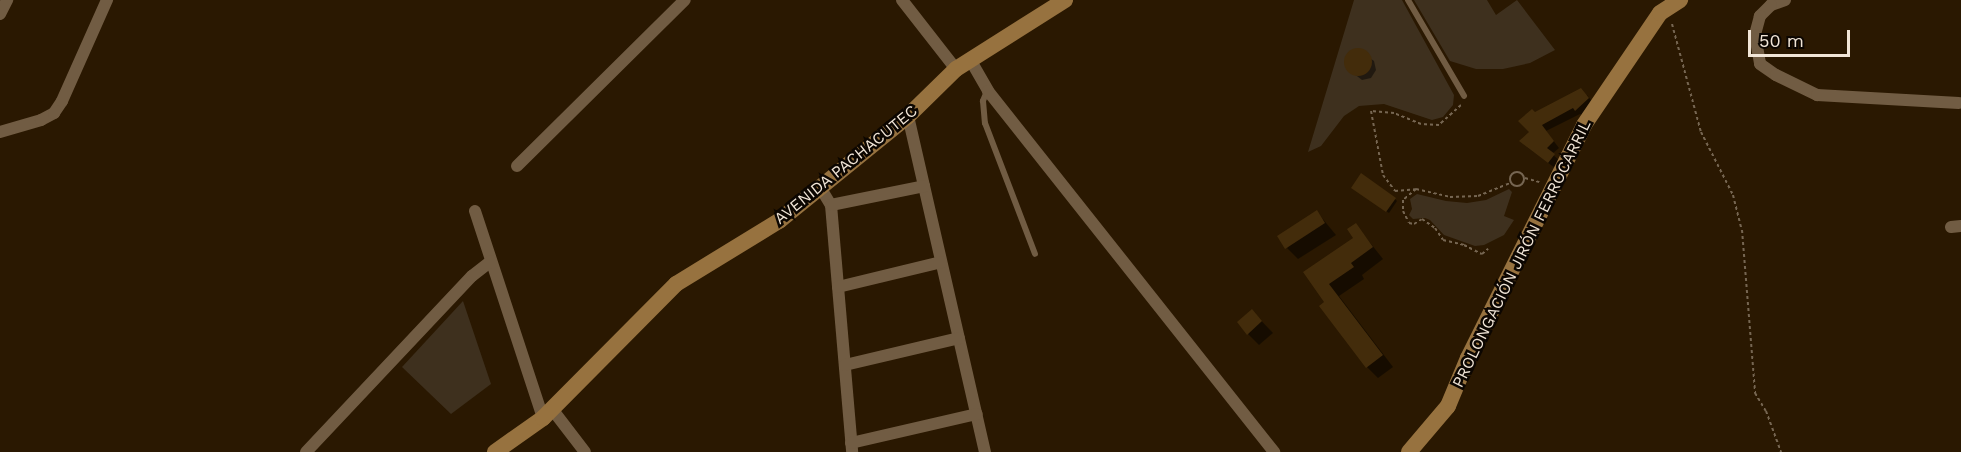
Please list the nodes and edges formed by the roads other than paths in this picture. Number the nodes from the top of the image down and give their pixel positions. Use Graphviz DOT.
graph roads {
  1 [pos="7,0"];
  2 [pos="107,0"];
  3 [pos="685,0"];
  4 [pos="902,0"];
  5 [pos="1065,0"];
  6 [pos="1408,0"];
  7 [pos="1785,0"];
  8 [pos="1674,4"];
  9 [pos="0,14"];
  10 [pos="963,65"];
  11 [pos="988,91"];
  12 [pos="1464,96"];
  13 [pos="1959,103"];
  14 [pos="908,116"];
  15 [pos="0,132"];
  16 [pos="517,166"];
  17 [pos="924,186"];
  18 [pos="820,188"];
  19 [pos="831,206"];
  20 [pos="475,210"];
  21 [pos="1035,254"];
  22 [pos="491,261"];
  23 [pos="941,262"];
  24 [pos="838,288"];
  25 [pos="959,338"];
  26 [pos="845,365"];
  27 [pos="547,413"];
  28 [pos="977,414"];
  29 [pos="852,447"];
  30 [pos="306,452"];
  31 [pos="495,452"];
  32 [pos="585,452"];
  33 [pos="986,452"];
  34 [pos="1274,452"];
  35 [pos="1408,452"];
  1 -- 9 [label="street"];
  2 -- 15 [label="street"];
  3 -- 16 [label="street"];
  4 -- 10 [label="street"];
  5 -- 10 [label="main road, AVENIDA PACHACUTEC"];
  6 -- 12 [label="lane"];
  7 -- 13 [label="street"];
  8 -- 35 [label="main road, PROLONGACIÓN JIRÓN FERROCARRIL"];
  10 -- 11 [label="street"];
  10 -- 14 [label="main road, AVENIDA PACHACUTEC"];
  11 -- 21 [label="lane"];
  11 -- 34 [label="street"];
  14 -- 17 [label="street"];
  14 -- 18 [label="main road, AVENIDA PACHACUTEC"];
  17 -- 19 [label="street"];
  17 -- 23 [label="street"];
  18 -- 19 [label="street"];
  18 -- 27 [label="main road, AVENIDA PACHACUTEC"];
  19 -- 24 [label="street"];
  20 -- 22 [label="street"];
  22 -- 27 [label="street"];
  22 -- 30 [label="street"];
  23 -- 24 [label="street"];
  23 -- 25 [label="street"];
  24 -- 26 [label="street"];
  25 -- 26 [label="street"];
  25 -- 28 [label="street"];
  26 -- 29 [label="street"];
  27 -- 31 [label="main road, AVENIDA PACHACUTEC"];
  27 -- 32 [label="street"];
  28 -- 29 [label="street"];
  28 -- 33 [label="street"];
}
